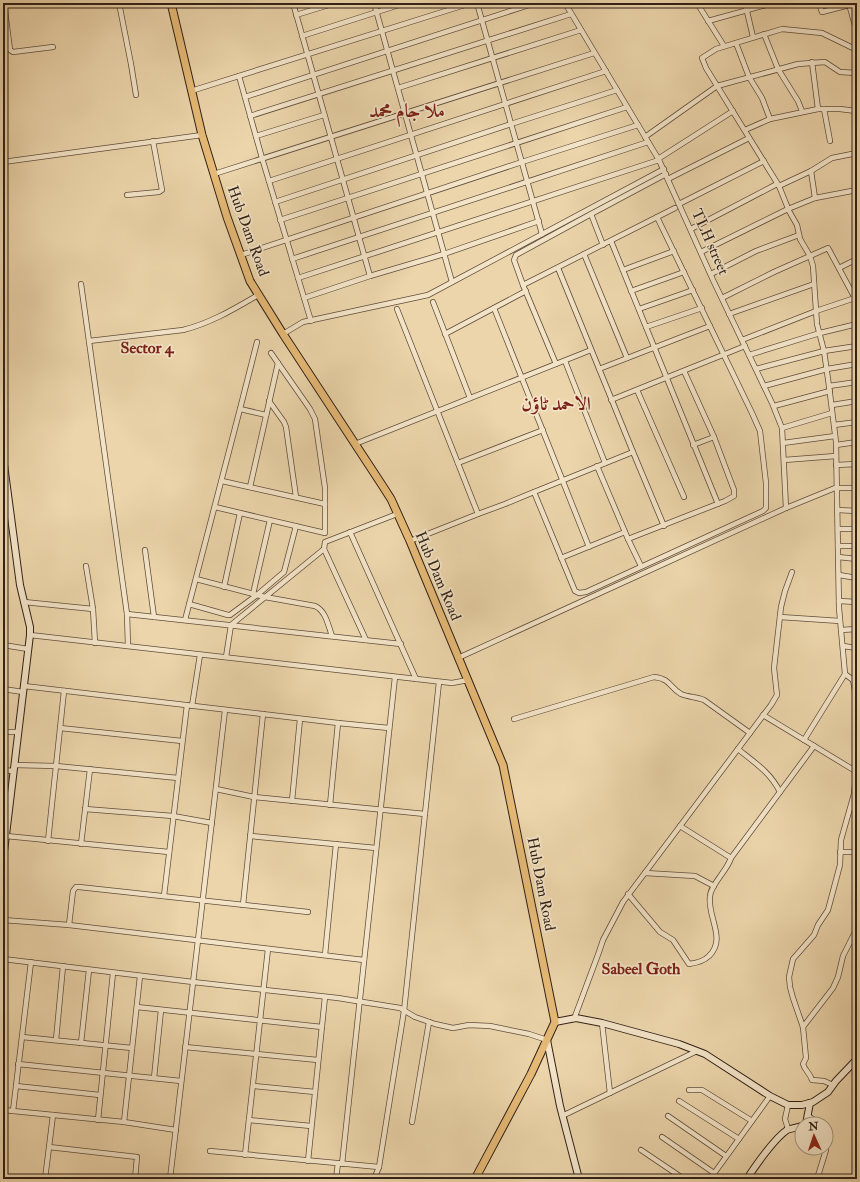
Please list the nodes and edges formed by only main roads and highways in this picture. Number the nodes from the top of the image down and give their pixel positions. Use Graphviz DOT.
graph roads {
  1 [pos="171,3"];
  2 [pos="475,1179"];
  1 -- 2 [label="main road, Hub Dam Road"];
}
